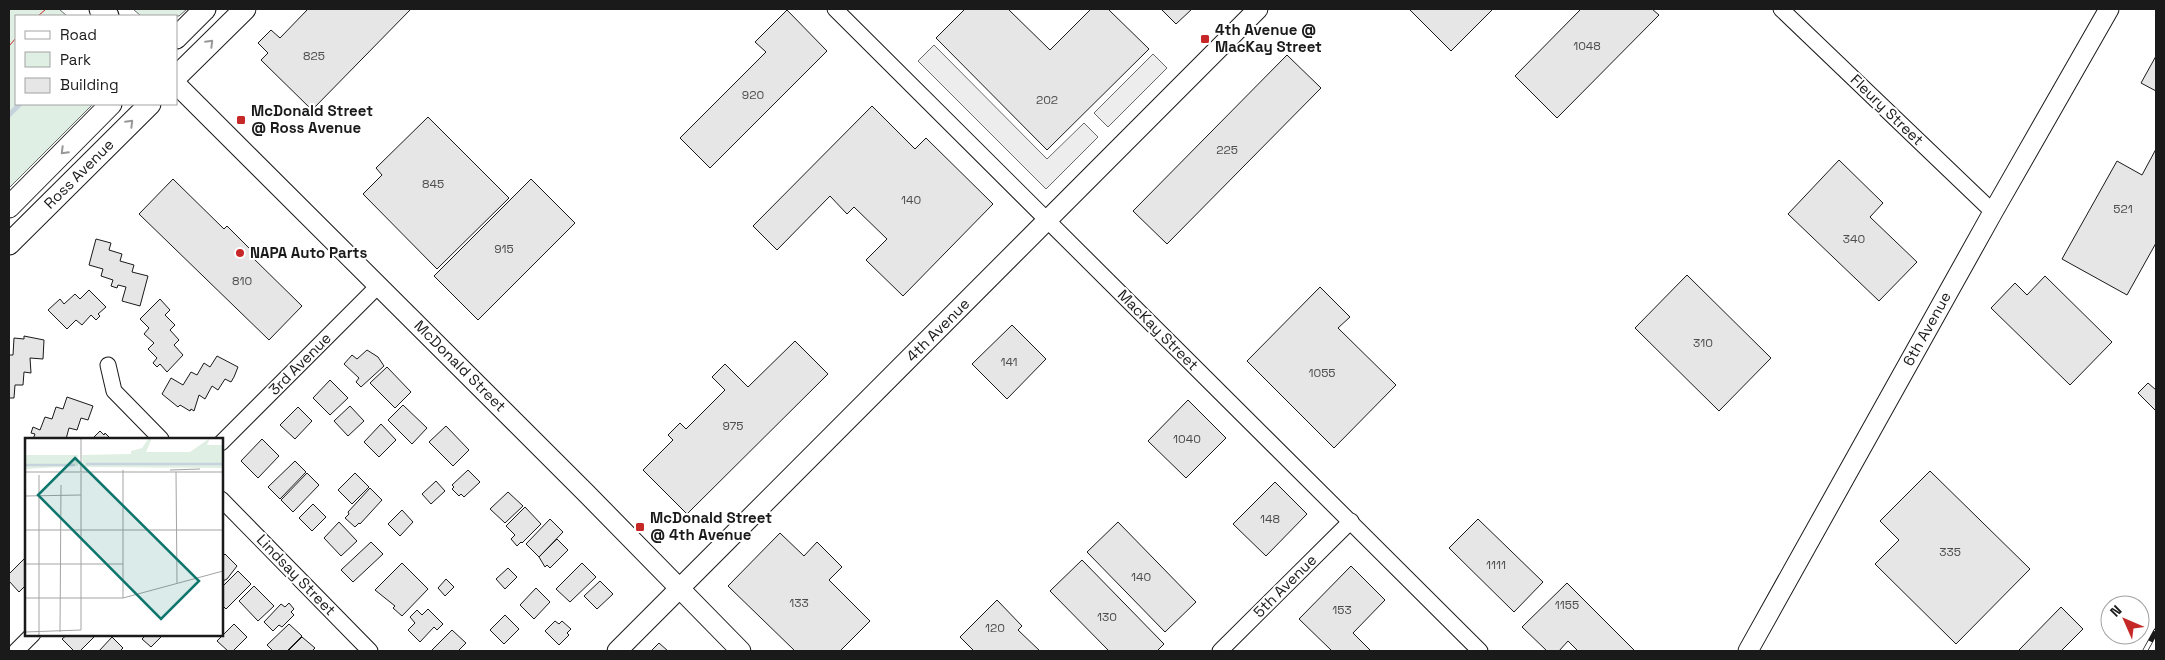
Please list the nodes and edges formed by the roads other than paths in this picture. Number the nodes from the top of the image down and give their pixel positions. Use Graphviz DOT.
graph roads {
  1 [pos="205,9"];
  2 [pos="245,9"];
  3 [pos="835,9"];
  4 [pos="1258,9"];
  5 [pos="1781,9"];
  6 [pos="2109,9"];
  7 [pos="178,36"];
  8 [pos="178,75"];
  9 [pos="178,86"];
  10 [pos="110,105"];
  11 [pos="149,105"];
  12 [pos="9,207"];
  13 [pos="1993,212"];
  14 [pos="1047,220"];
  15 [pos="9,244"];
  16 [pos="379,285"];
  17 [pos="108,365"];
  18 [pos="160,438"];
  19 [pos="222,442"];
  20 [pos="222,500"];
  21 [pos="1351,521"];
  22 [pos="679,589"];
  23 [pos="32,635"];
  24 [pos="9,648"];
  25 [pos="14,651"];
  26 [pos="370,651"];
  27 [pos="617,651"];
  28 [pos="741,651"];
  29 [pos="1220,651"];
  30 [pos="1480,651"];
  31 [pos="1748,651"];
  1 -- 7 [label="main road"];
  8 -- 2 [label="main road, one-way"];
  3 -- 14 [label="street, MacKay Street"];
  4 -- 14 [label="street, 4th Avenue"];
  5 -- 13 [label="street, Fleury Street"];
  6 -- 13 [label="street, 6th Avenue"];
  9 -- 16 [label="street, McDonald Street"];
  10 -- 12 [label="main road, Ross Avenue, one-way"];
  15 -- 11 [label="main road, Ross Avenue, one-way"];
  13 -- 31 [label="street, 6th Avenue"];
  14 -- 21 [label="street, MacKay Street"];
  14 -- 22 [label="street, 4th Avenue"];
  16 -- 19 [label="street, 3rd Avenue"];
  16 -- 22 [label="street, McDonald Street"];
  17 -- 18 [label="street"];
  20 -- 26 [label="street, Lindsay Street"];
  21 -- 29 [label="street, 5th Avenue"];
  21 -- 30 [label="street, MacKay Street"];
  22 -- 27 [label="street, 4th Avenue"];
  22 -- 28 [label="street, McDonald Street"];
  23 -- 25 [label="street"];
  24 -- 25 [label="street"];
}
